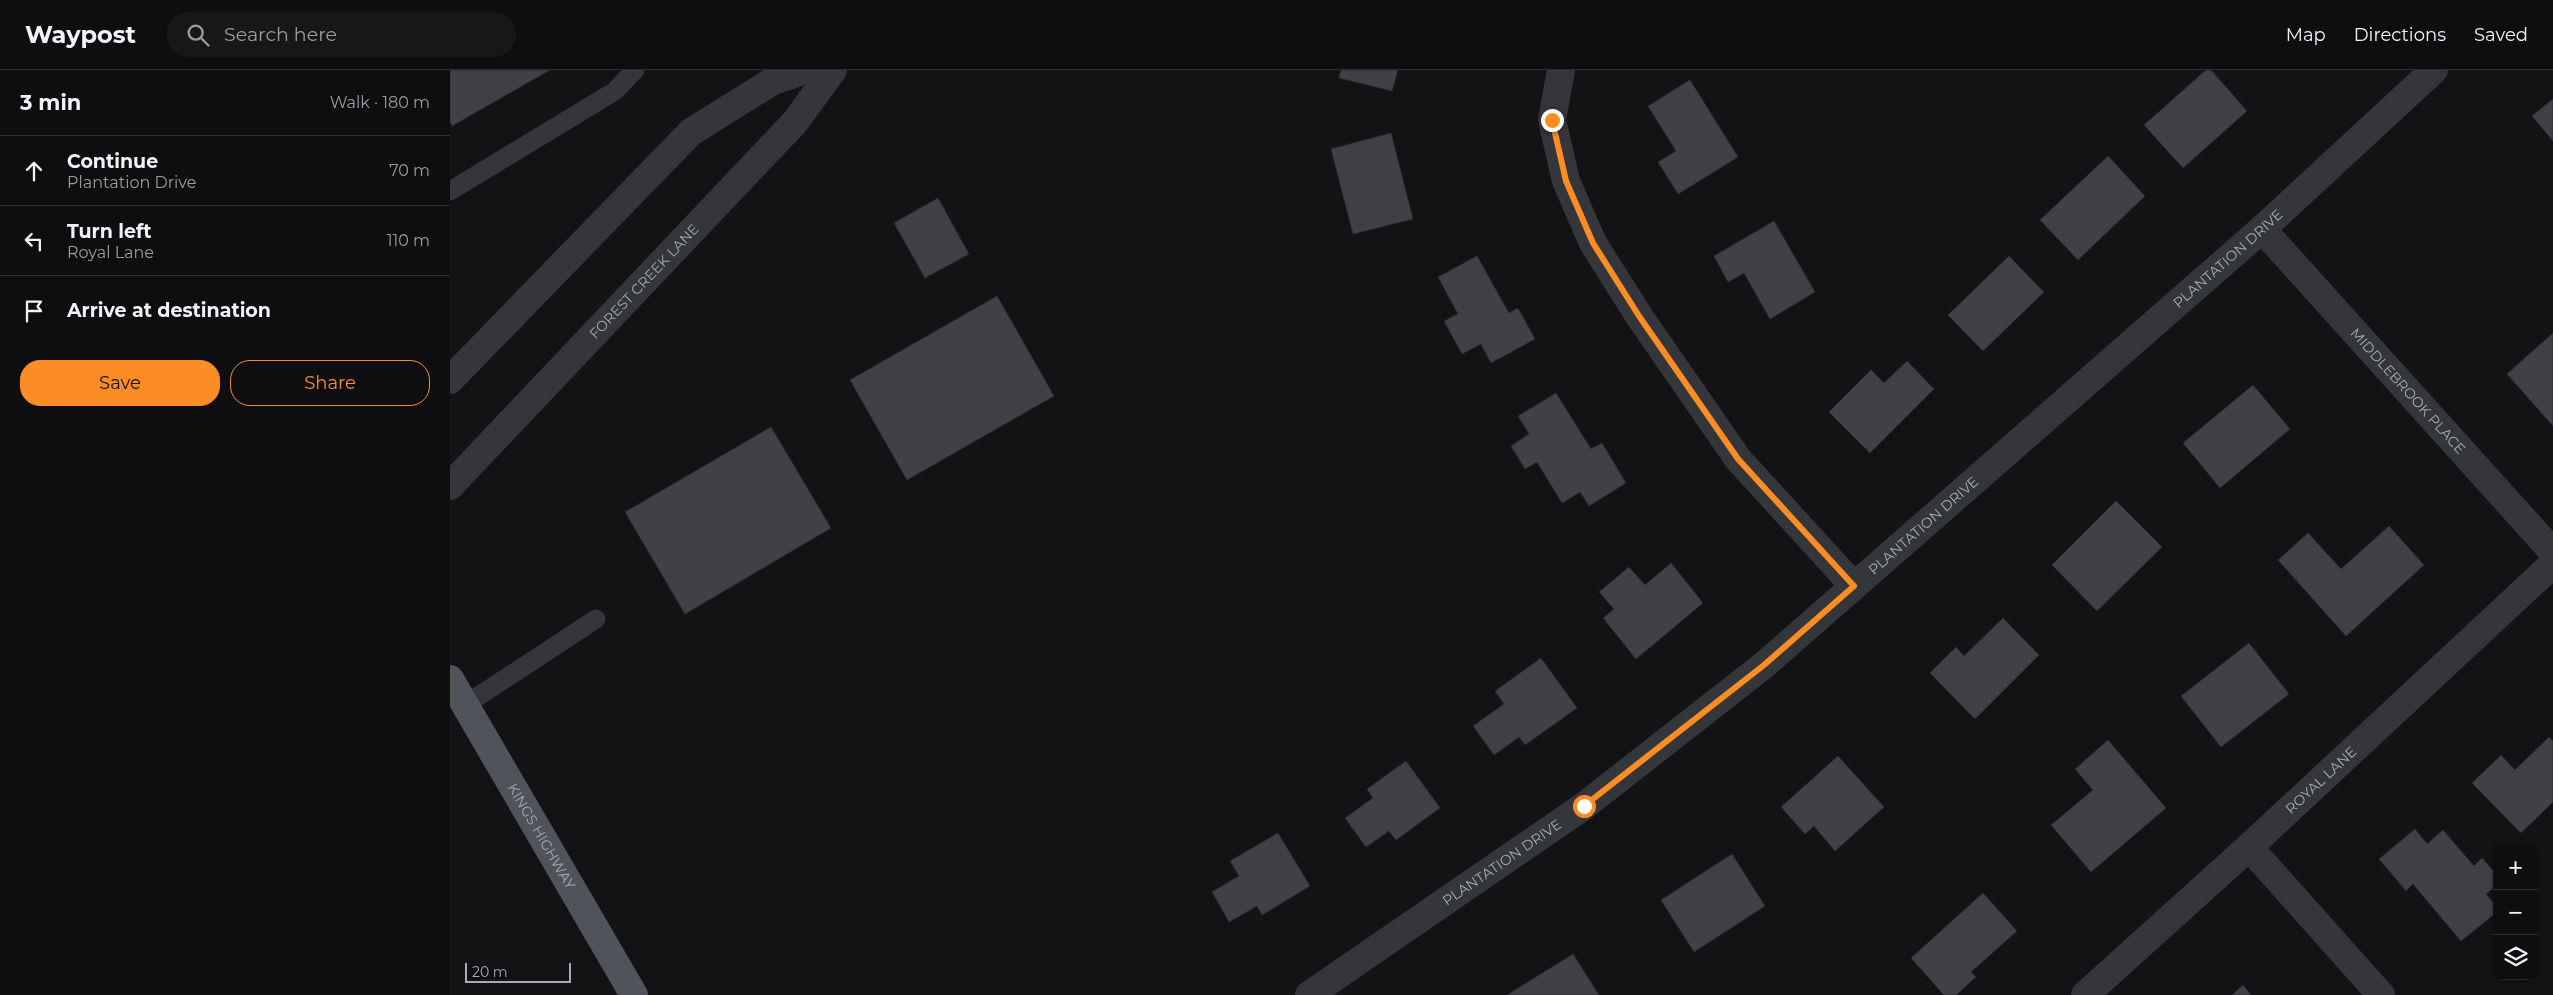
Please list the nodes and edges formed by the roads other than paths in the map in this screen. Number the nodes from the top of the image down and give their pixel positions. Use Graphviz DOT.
graph roads {
  1 [pos="806,70"];
  2 [pos="833,70"];
  3 [pos="1561,70"];
  4 [pos="2434,70"];
  5 [pos="623,74"];
  6 [pos="450,192"];
  7 [pos="2262,229"];
  8 [pos="450,380"];
  9 [pos="450,486"];
  10 [pos="2553,552"];
  11 [pos="2553,564"];
  12 [pos="1854,586"];
  13 [pos="596,619"];
  14 [pos="450,679"];
  15 [pos="465,705"];
  16 [pos="2249,847"];
  17 [pos="634,995"];
  18 [pos="1309,995"];
  19 [pos="2085,995"];
  20 [pos="2381,995"];
  1 -- 8 [label="street"];
  2 -- 9 [label="street, FOREST CREEK LANE"];
  3 -- 12 [label="street"];
  4 -- 7 [label="street, PLANTATION DRIVE"];
  5 -- 6 [label="lane"];
  7 -- 10 [label="street, MIDDLEBROOK PLACE"];
  7 -- 12 [label="street, PLANTATION DRIVE"];
  11 -- 16 [label="street, ROYAL LANE"];
  12 -- 18 [label="street, PLANTATION DRIVE"];
  13 -- 15 [label="lane"];
  14 -- 15 [label="main road, KINGS HIGHWAY"];
  15 -- 17 [label="main road, KINGS HIGHWAY"];
  16 -- 19 [label="street, ROYAL LANE"];
  16 -- 20 [label="street"];
}
